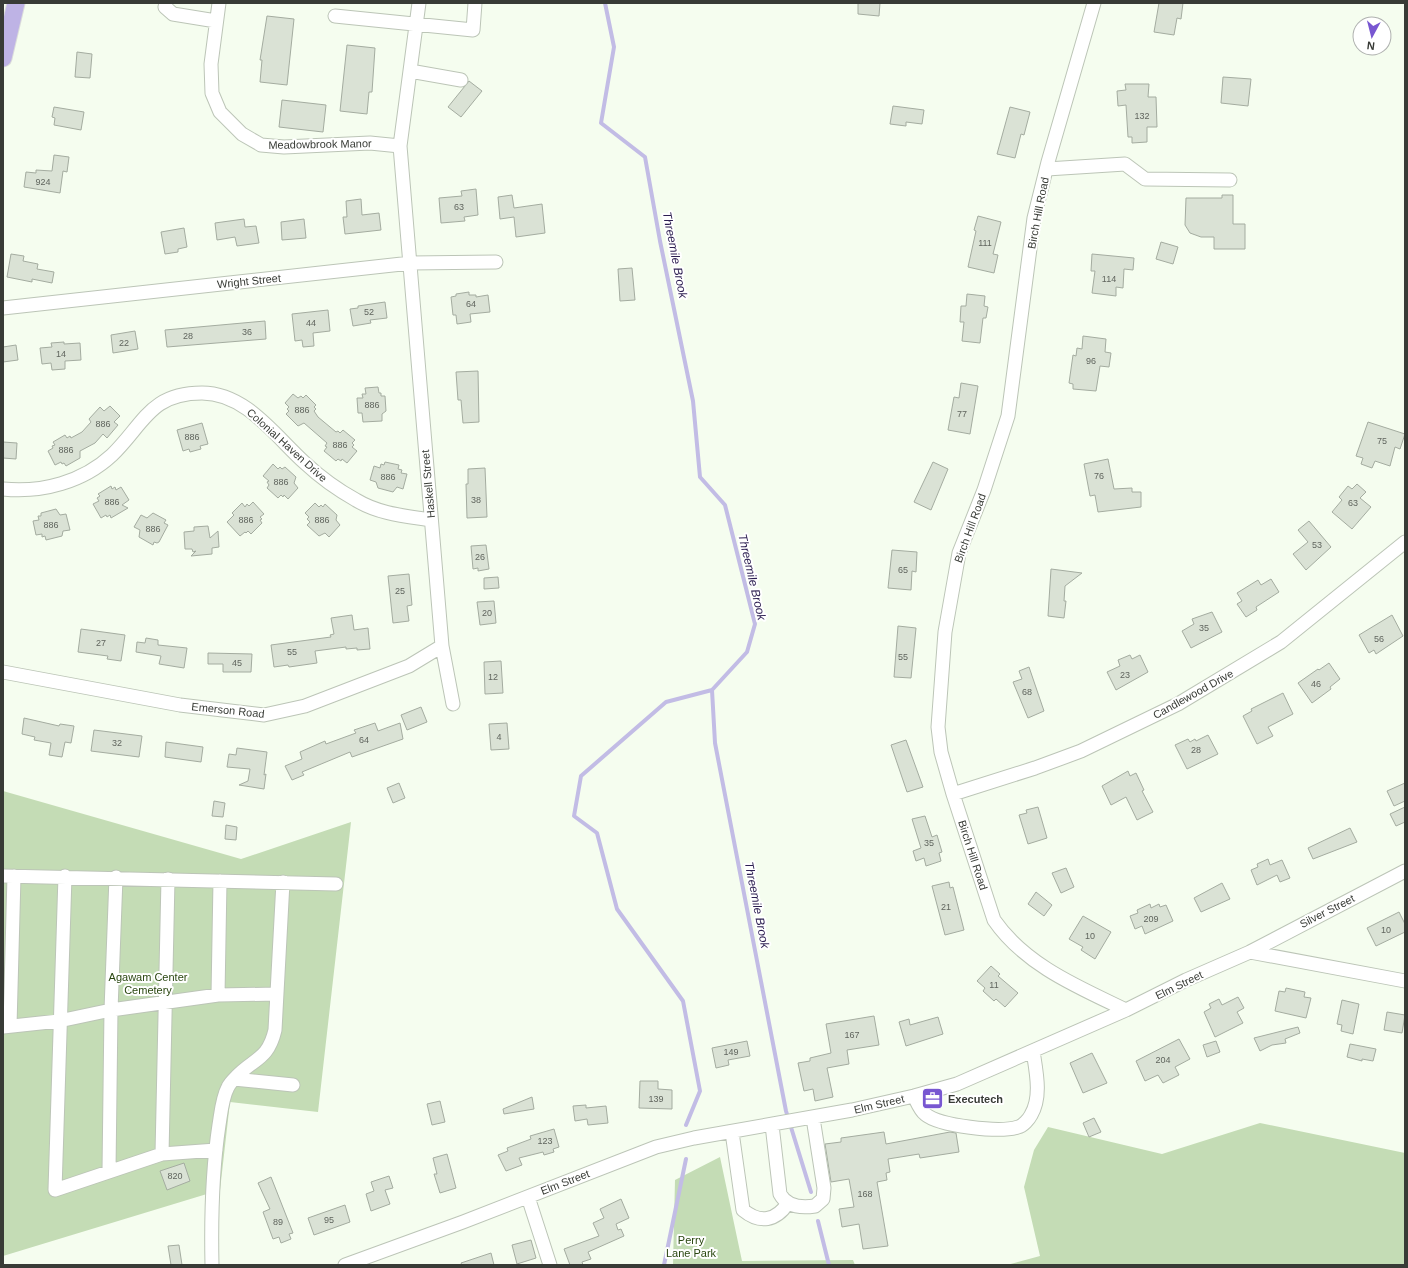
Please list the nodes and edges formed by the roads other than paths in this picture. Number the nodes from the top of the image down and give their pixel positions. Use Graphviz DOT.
graph roads {
  1 [pos="16,3"];
  2 [pos="166,3"];
  3 [pos="219,3"];
  4 [pos="419,3"];
  5 [pos="475,3"];
  6 [pos="1094,3"];
  7 [pos="335,16"];
  8 [pos="216,21"];
  9 [pos="416,26"];
  10 [pos="3,58"];
  11 [pos="410,71"];
  12 [pos="462,80"];
  13 [pos="400,146"];
  14 [pos="1046,169"];
  15 [pos="1230,180"];
  16 [pos="496,262"];
  17 [pos="411,263"];
  18 [pos="3,308"];
  19 [pos="3,489"];
  20 [pos="431,520"];
  21 [pos="1405,542"];
  22 [pos="442,646"];
  23 [pos="3,672"];
  24 [pos="453,704"];
  25 [pos="953,794"];
  26 [pos="1405,871"];
  27 [pos="8,876"];
  28 [pos="65,876"];
  29 [pos="116,877"];
  30 [pos="168,879"];
  31 [pos="220,881"];
  32 [pos="283,882"];
  33 [pos="336,884"];
  34 [pos="1250,952"];
  35 [pos="1405,981"];
  36 [pos="277,994"];
  37 [pos="218,995"];
  38 [pos="165,1002"];
  39 [pos="111,1010"];
  40 [pos="1126,1010"];
  41 [pos="59,1021"];
  42 [pos="6,1026"];
  43 [pos="1033,1051"];
  44 [pos="234,1079"];
  45 [pos="293,1085"];
  46 [pos="914,1096"];
  47 [pos="813,1118"];
  48 [pos="778,1124"];
  49 [pos="732,1132"];
  50 [pos="216,1150"];
  51 [pos="162,1154"];
  52 [pos="109,1171"];
  53 [pos="528,1197"];
  54 [pos="788,1203"];
  55 [pos="212,1265"];
  56 [pos="344,1265"];
  57 [pos="550,1265"];
  1 -- 10 [label="main road"];
  2 -- 8 [label="street"];
  3 -- 8 [label="street, Meadowbrook Manor"];
  4 -- 9 [label="street"];
  5 -- 9 [label="street"];
  6 -- 14 [label="street, Birch Hill Road"];
  7 -- 9 [label="street"];
  8 -- 13 [label="street, Meadowbrook Manor"];
  9 -- 11 [label="street"];
  11 -- 12 [label="street"];
  11 -- 13 [label="street"];
  13 -- 17 [label="street"];
  14 -- 15 [label="street"];
  14 -- 25 [label="street, Birch Hill Road"];
  16 -- 17 [label="street, Wright Street"];
  17 -- 18 [label="street, Wright Street"];
  17 -- 20 [label="street, Haskell Street"];
  19 -- 20 [label="street, Colonial Haven Drive"];
  20 -- 22 [label="street, Haskell Street"];
  21 -- 25 [label="street, Candlewood Drive"];
  22 -- 23 [label="street, Emerson Road"];
  22 -- 24 [label="street, Haskell Street"];
  25 -- 40 [label="street, Birch Hill Road"];
  26 -- 34 [label="street, Silver Street"];
  27 -- 28 [label="street"];
  27 -- 42 [label="street"];
  28 -- 29 [label="street"];
  28 -- 41 [label="street"];
  29 -- 30 [label="street"];
  29 -- 39 [label="street"];
  30 -- 31 [label="street"];
  30 -- 38 [label="street"];
  31 -- 32 [label="street"];
  31 -- 37 [label="street"];
  32 -- 33 [label="street"];
  32 -- 36 [label="street"];
  34 -- 35 [label="street"];
  34 -- 40 [label="street, Elm Street"];
  36 -- 37 [label="street"];
  36 -- 44 [label="street"];
  37 -- 38 [label="street"];
  38 -- 39 [label="street"];
  38 -- 51 [label="street"];
  39 -- 41 [label="street"];
  39 -- 52 [label="street"];
  40 -- 43 [label="street, Elm Street"];
  41 -- 42 [label="street"];
  41 -- 52 [label="street"];
  43 -- 46 [label="street, Elm Street"];
  43 -- 46 [label="street"];
  44 -- 45 [label="street"];
  44 -- 50 [label="street"];
  46 -- 47 [label="street, Elm Street"];
  47 -- 48 [label="street, Elm Street"];
  47 -- 54 [label="street"];
  48 -- 49 [label="street, Elm Street"];
  48 -- 54 [label="street"];
  49 -- 53 [label="street, Elm Street"];
  49 -- 54 [label="street"];
  50 -- 51 [label="street"];
  50 -- 55 [label="street"];
  51 -- 52 [label="street"];
  53 -- 56 [label="street, Elm Street"];
  53 -- 57 [label="street"];
}
